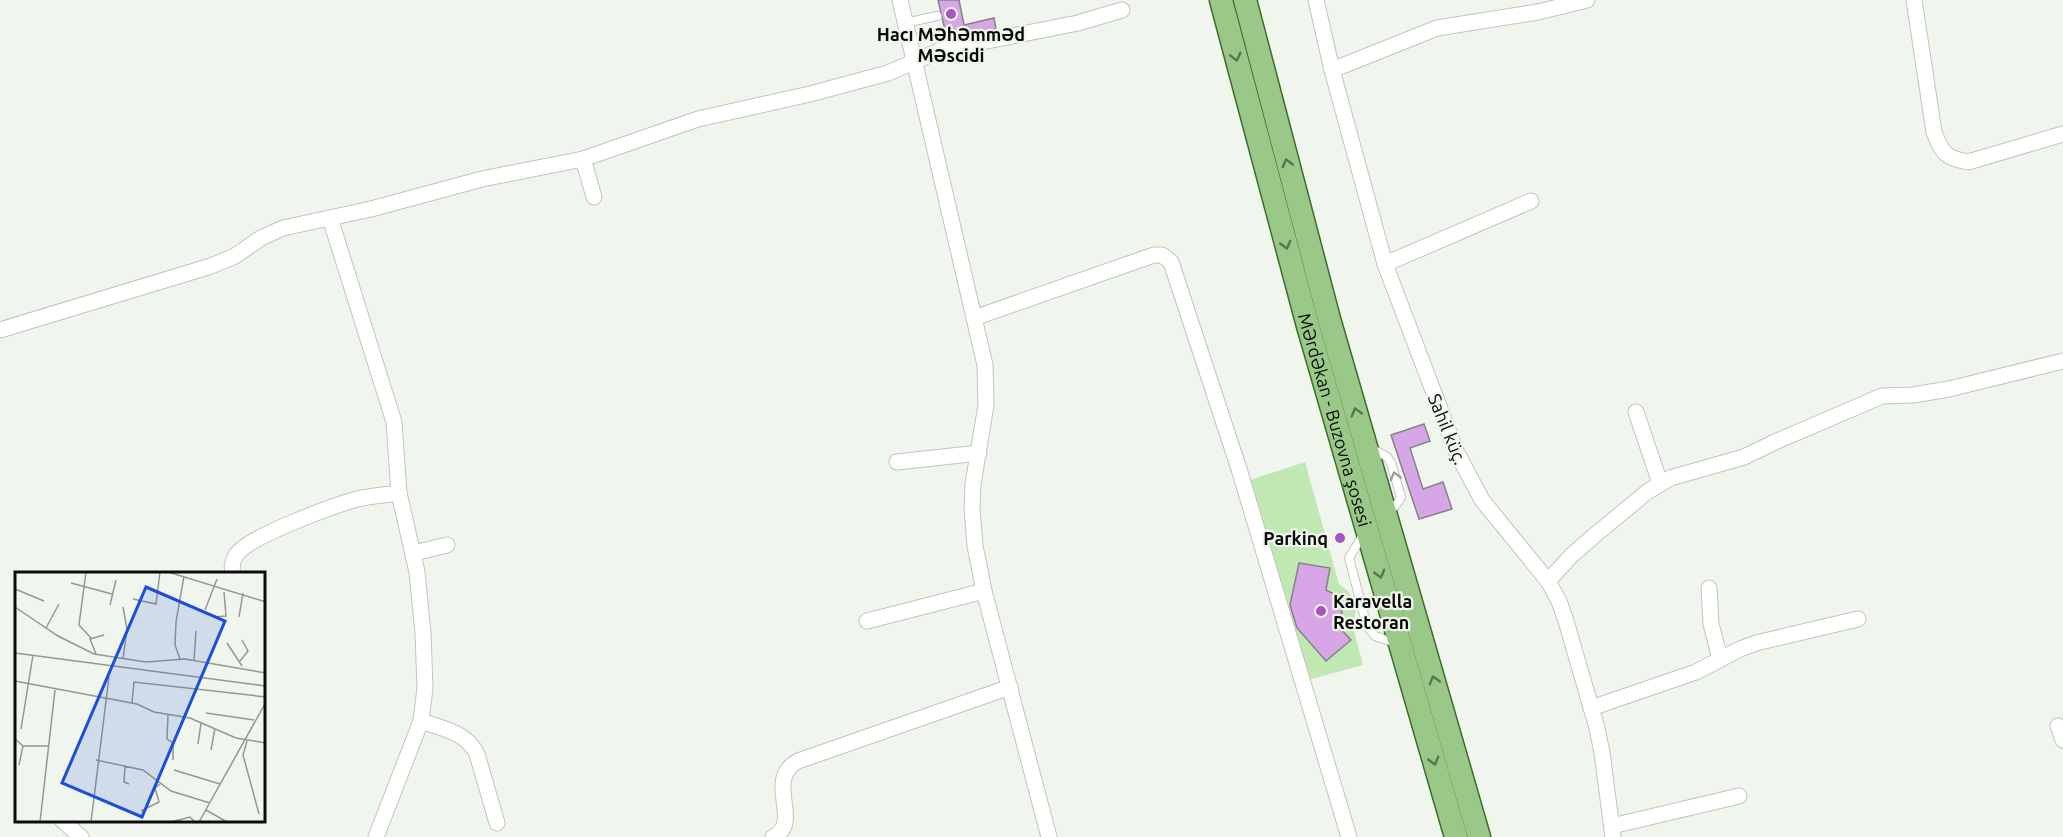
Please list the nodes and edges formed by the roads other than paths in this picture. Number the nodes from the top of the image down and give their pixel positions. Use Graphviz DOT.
graph roads {
  1 [pos="900,0"];
  2 [pos="1221,0"];
  3 [pos="1245,0"];
  4 [pos="1316,0"];
  5 [pos="1587,0"];
  6 [pos="1914,0"];
  7 [pos="1122,10"];
  8 [pos="937,16"];
  9 [pos="905,23"];
  10 [pos="914,60"];
  11 [pos="1332,70"];
  12 [pos="2063,134"];
  13 [pos="583,159"];
  14 [pos="594,197"];
  15 [pos="1531,201"];
  16 [pos="330,218"];
  17 [pos="1385,264"];
  18 [pos="974,318"];
  19 [pos="0,330"];
  20 [pos="2063,361"];
  21 [pos="1636,412"];
  22 [pos="979,453"];
  23 [pos="897,462"];
  24 [pos="1660,483"];
  25 [pos="399,493"];
  26 [pos="447,545"];
  27 [pos="414,554"];
  28 [pos="233,572"];
  29 [pos="1548,581"];
  30 [pos="1709,588"];
  31 [pos="984,591"];
  32 [pos="1858,619"];
  33 [pos="867,621"];
  34 [pos="1720,659"];
  35 [pos="1010,687"];
  36 [pos="1591,708"];
  37 [pos="421,721"];
  38 [pos="1739,796"];
  39 [pos="64,822"];
  40 [pos="497,823"];
  41 [pos="1613,832"];
  42 [pos="81,837"];
  43 [pos="376,837"];
  44 [pos="773,837"];
  45 [pos="1049,837"];
  46 [pos="1349,837"];
  47 [pos="1456,837"];
  48 [pos="1479,837"];
  1 -- 9 [label="street"];
  2 -- 47 [label="main road, Mərdəkan - Buzovna şosesi, one-way"];
  48 -- 3 [label="main road, Mərdəkan - Buzovna şosesi, one-way"];
  4 -- 11 [label="street, Sahil küç."];
  5 -- 11 [label="street"];
  6 -- 12 [label="street"];
  7 -- 10 [label="street"];
  8 -- 9 [label="lane"];
  9 -- 10 [label="street"];
  10 -- 13 [label="street"];
  10 -- 18 [label="street"];
  11 -- 17 [label="street, Sahil küç."];
  13 -- 14 [label="street"];
  13 -- 16 [label="street"];
  15 -- 17 [label="street"];
  16 -- 19 [label="street"];
  16 -- 25 [label="street"];
  17 -- 29 [label="street, Sahil küç."];
  18 -- 22 [label="street"];
  18 -- 46 [label="street"];
  20 -- 24 [label="street"];
  21 -- 24 [label="street"];
  22 -- 23 [label="street"];
  22 -- 31 [label="street"];
  24 -- 29 [label="street"];
  25 -- 27 [label="street"];
  25 -- 28 [label="street"];
  26 -- 27 [label="street"];
  27 -- 37 [label="street"];
  29 -- 36 [label="street, Sahil küç."];
  30 -- 34 [label="street"];
  31 -- 33 [label="street"];
  31 -- 35 [label="street"];
  32 -- 34 [label="street"];
  34 -- 36 [label="street"];
  35 -- 44 [label="street"];
  35 -- 45 [label="street"];
  36 -- 41 [label="street, Sahil küç."];
  37 -- 40 [label="street"];
  37 -- 43 [label="street"];
  38 -- 41 [label="street"];
  39 -- 42 [label="street"];
}
